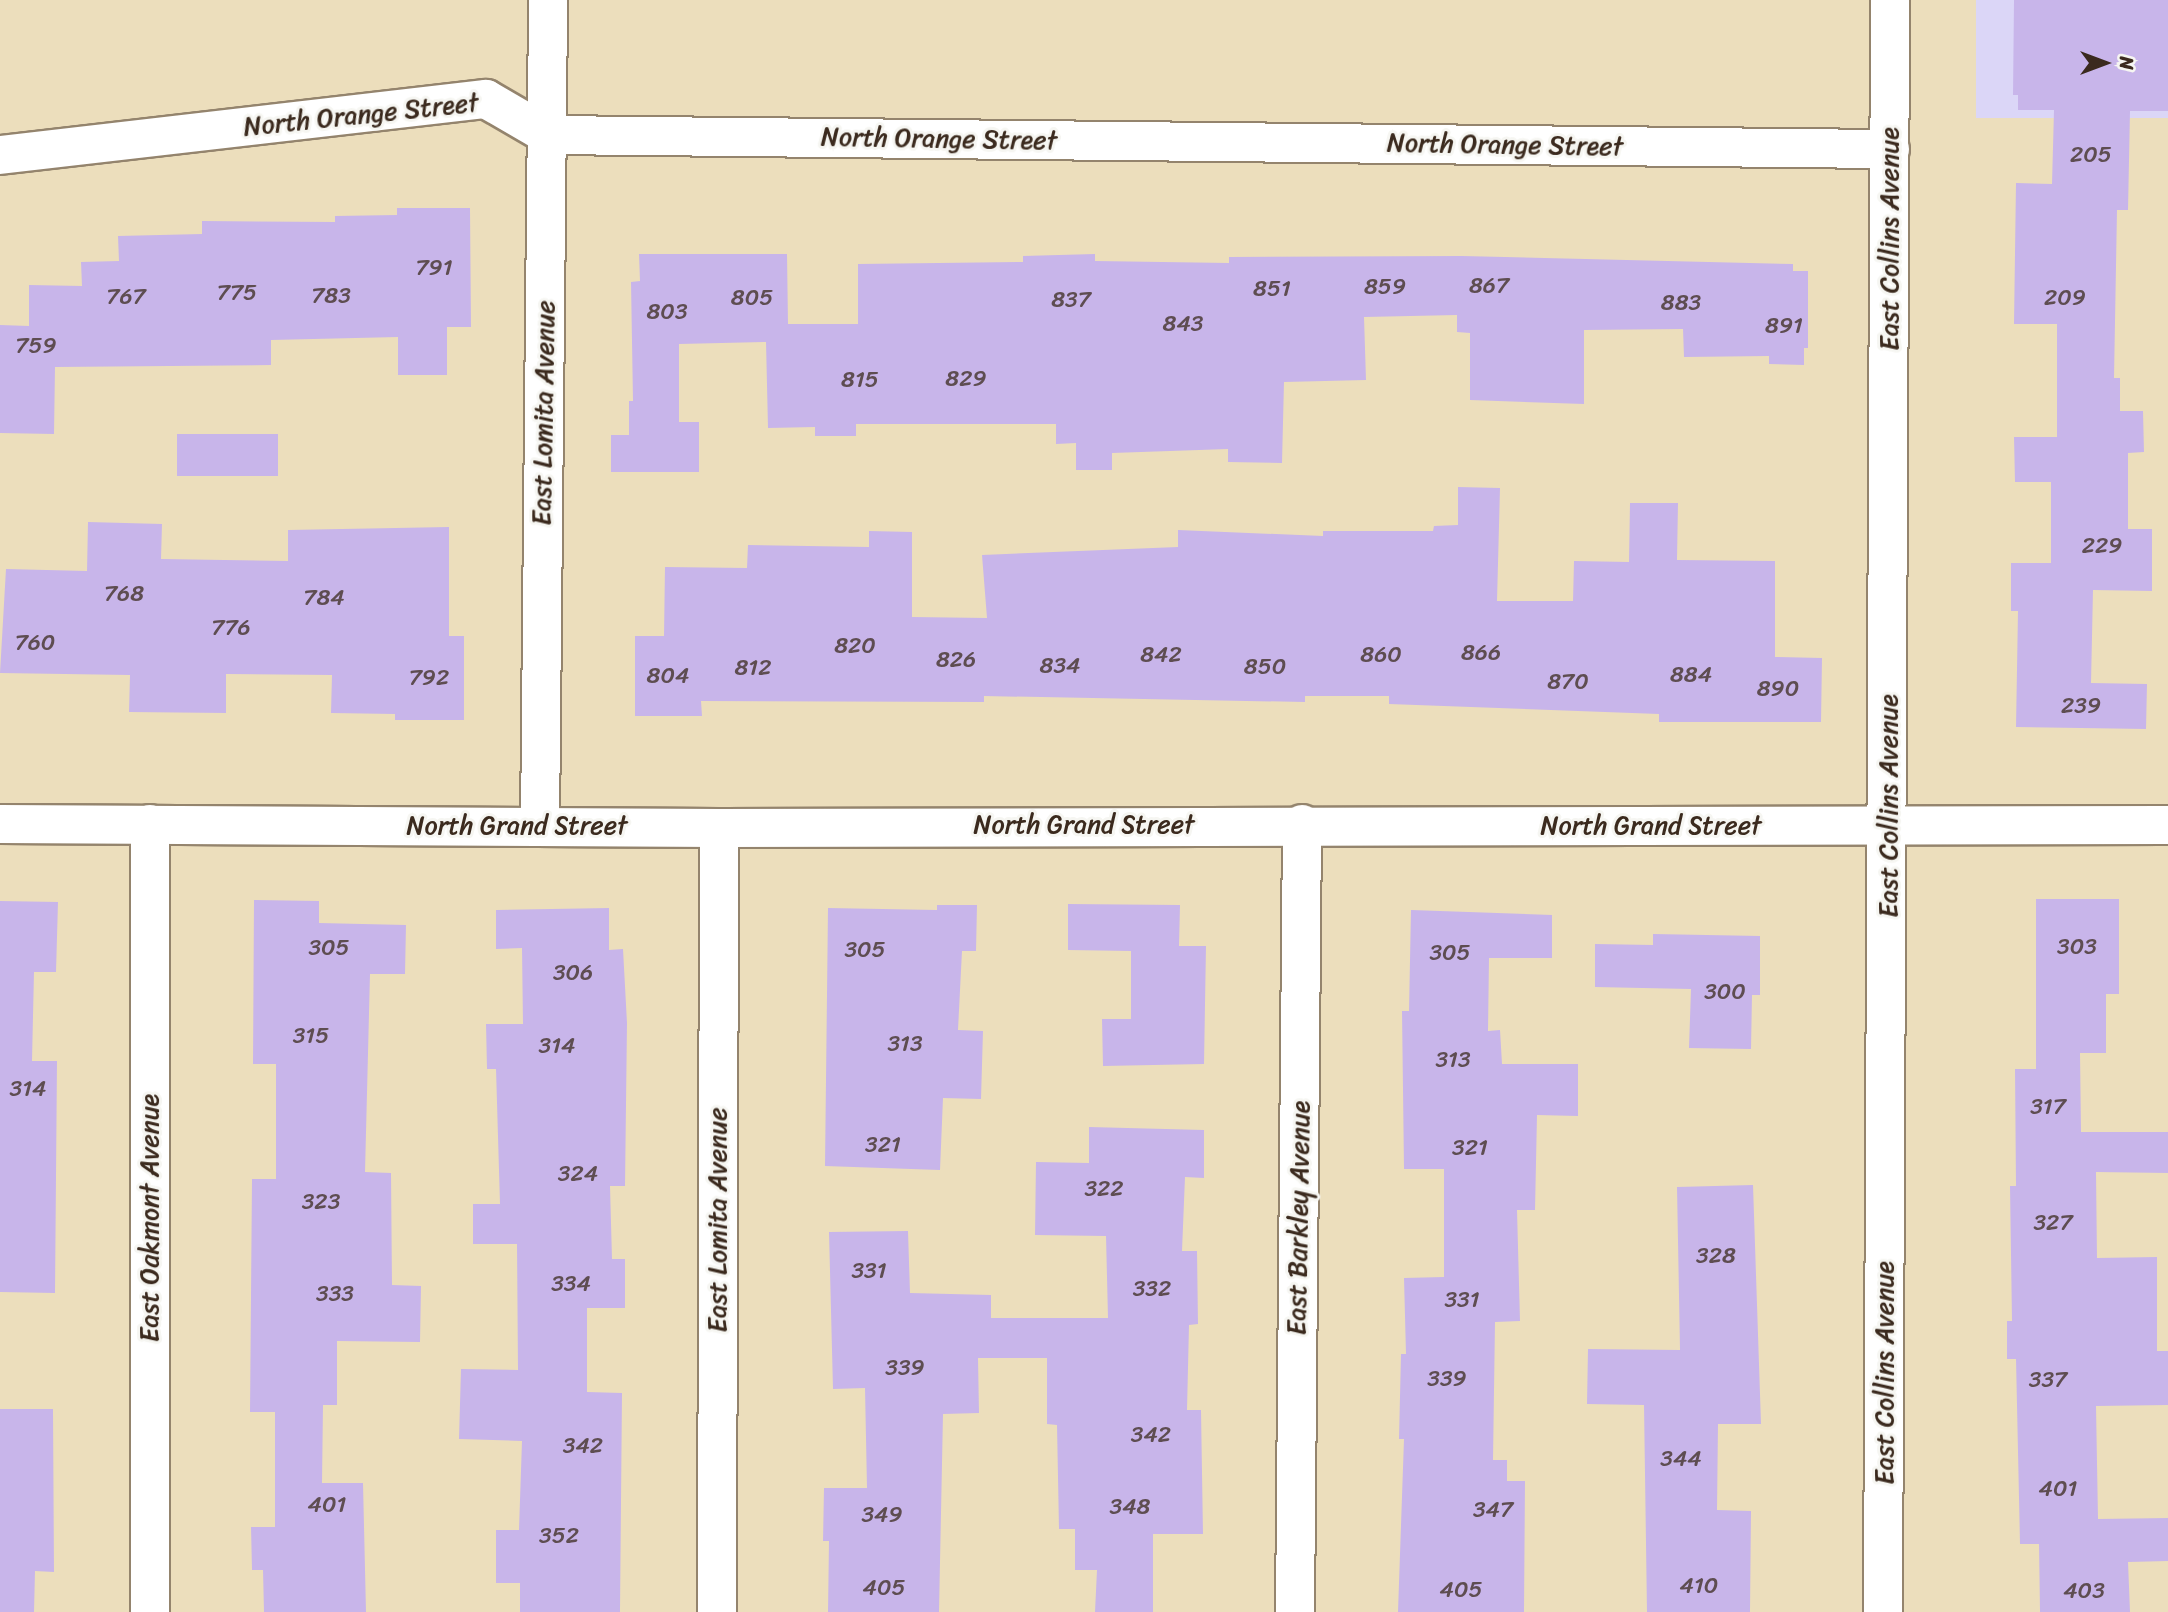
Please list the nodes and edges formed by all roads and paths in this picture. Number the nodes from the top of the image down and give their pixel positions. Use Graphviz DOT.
graph roads {
  1 [pos="548,0"];
  2 [pos="1890,0"];
  3 [pos="548,135"];
  4 [pos="1890,149"];
  5 [pos="0,155"];
  6 [pos="0,824"];
  7 [pos="150,824"];
  8 [pos="1303,824"];
  9 [pos="540,825"];
  10 [pos="2168,825"];
  11 [pos="1890,827"];
  12 [pos="719,828"];
  13 [pos="150,1612"];
  14 [pos="717,1612"];
  15 [pos="1295,1612"];
  16 [pos="1883,1612"];
  1 -- 3 [label="street, East Lomita Avenue"];
  2 -- 4 [label="street, East Collins Avenue"];
  3 -- 4 [label="street, North Orange Street"];
  3 -- 5 [label="street, North Orange Street"];
  3 -- 9 [label="street, East Lomita Avenue"];
  4 -- 11 [label="street, East Collins Avenue"];
  6 -- 7 [label="street, North Grand Street"];
  7 -- 9 [label="street, North Grand Street"];
  7 -- 13 [label="street, East Oakmont Avenue"];
  8 -- 11 [label="street, North Grand Street"];
  8 -- 12 [label="street, North Grand Street"];
  8 -- 15 [label="street, East Barkley Avenue"];
  9 -- 12 [label="street, North Grand Street"];
  10 -- 11 [label="street, North Grand Street"];
  11 -- 16 [label="street, East Collins Avenue"];
  12 -- 14 [label="street, East Lomita Avenue"];
}
